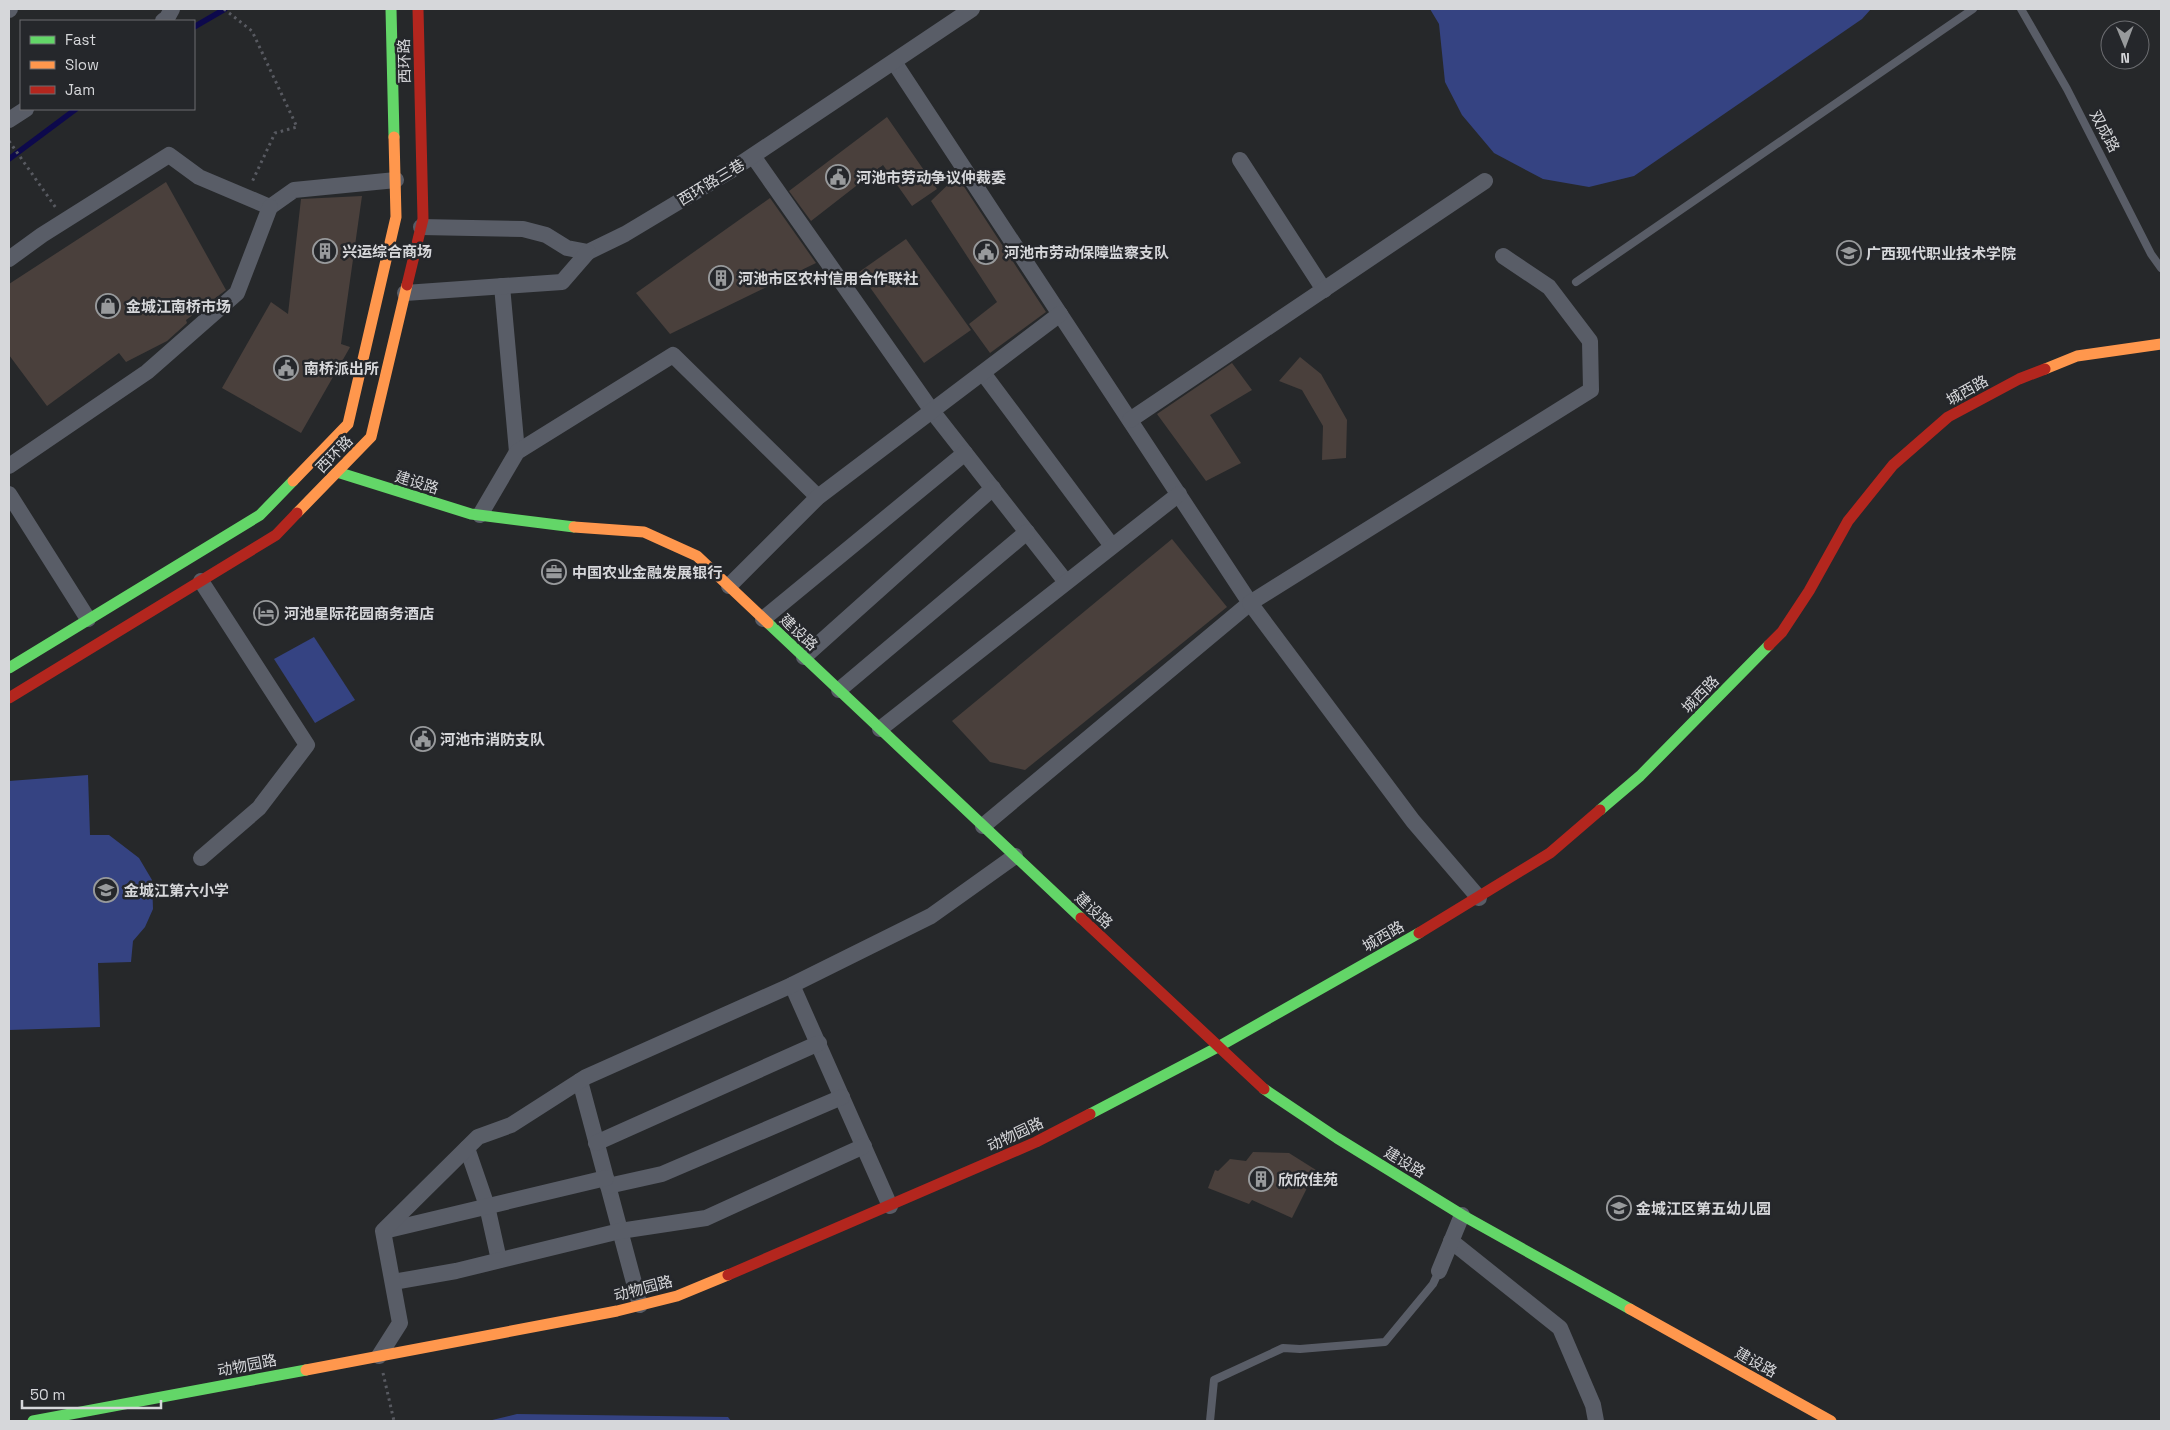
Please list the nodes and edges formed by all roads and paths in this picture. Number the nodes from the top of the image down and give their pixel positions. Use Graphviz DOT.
graph roads {
  1 [pos="172,9"];
  2 [pos="391,9"];
  3 [pos="418,9"];
  4 [pos="972,9"];
  5 [pos="1973,9"];
  6 [pos="2020,9"];
  7 [pos="225,10"];
  8 [pos="164,20"];
  9 [pos="894,62"];
  10 [pos="24,110"];
  11 [pos="9,120"];
  12 [pos="9,142"];
  13 [pos="753,156"];
  14 [pos="1240,160"];
  15 [pos="396,180"];
  16 [pos="1485,181"];
  17 [pos="244,196"];
  18 [pos="270,207"];
  19 [pos="65,221"];
  20 [pos="421,227"];
  21 [pos="588,252"];
  22 [pos="1503,256"];
  23 [pos="9,259"];
  24 [pos="2161,268"];
  25 [pos="1576,282"];
  26 [pos="502,286"];
  27 [pos="1324,290"];
  28 [pos="405,293"];
  29 [pos="1060,314"];
  30 [pos="2161,344"];
  31 [pos="983,373"];
  32 [pos="932,411"];
  33 [pos="1130,420"];
  34 [pos="517,452"];
  35 [pos="965,454"];
  36 [pos="9,466"];
  37 [pos="337,472"];
  38 [pos="993,488"];
  39 [pos="9,494"];
  40 [pos="1179,494"];
  41 [pos="818,497"];
  42 [pos="480,515"];
  43 [pos="1027,532"];
  44 [pos="1112,546"];
  45 [pos="201,581"];
  46 [pos="1066,582"];
  47 [pos="729,586"];
  48 [pos="1250,603"];
  49 [pos="88,619"];
  50 [pos="763,619"];
  51 [pos="804,657"];
  52 [pos="9,668"];
  53 [pos="839,690"];
  54 [pos="9,698"];
  55 [pos="880,729"];
  56 [pos="983,826"];
  57 [pos="1015,856"];
  58 [pos="201,858"];
  59 [pos="1479,898"];
  60 [pos="792,985"];
  61 [pos="819,1043"];
  62 [pos="1218,1047"];
  63 [pos="580,1081"];
  64 [pos="842,1097"];
  65 [pos="596,1143"];
  66 [pos="864,1146"];
  67 [pos="467,1148"];
  68 [pos="607,1182"];
  69 [pos="487,1206"];
  70 [pos="890,1206"];
  71 [pos="1462,1215"];
  72 [pos="383,1231"];
  73 [pos="620,1232"];
  74 [pos="1451,1241"];
  75 [pos="499,1260"];
  76 [pos="1439,1271"];
  77 [pos="392,1282"];
  78 [pos="640,1305"];
  79 [pos="379,1356"];
  80 [pos="33,1421"];
  81 [pos="394,1421"];
  82 [pos="1210,1421"];
  83 [pos="1596,1421"];
  84 [pos="1831,1421"];
  1 -- 8 [label="street"];
  2 -- 15 [label="main road, 西环路"];
  3 -- 20 [label="main road, 西环路"];
  4 -- 9 [label="street, 西环路三巷"];
  5 -- 25 [label="lane"];
  6 -- 24 [label="lane, 双成路"];
  7 -- 17 [label="path"];
  9 -- 13 [label="street, 西环路三巷"];
  9 -- 29 [label="street"];
  10 -- 11 [label="street"];
  12 -- 19 [label="path"];
  13 -- 21 [label="street, 西环路三巷"];
  13 -- 32 [label="street"];
  14 -- 27 [label="street"];
  15 -- 18 [label="street"];
  15 -- 49 [label="main road, 西环路"];
  16 -- 27 [label="street"];
  17 -- 18 [label="street"];
  17 -- 19 [label="street"];
  18 -- 36 [label="street"];
  19 -- 23 [label="street"];
  20 -- 21 [label="street"];
  20 -- 28 [label="main road, 西环路"];
  21 -- 26 [label="street"];
  22 -- 48 [label="street"];
  26 -- 28 [label="street"];
  26 -- 34 [label="street"];
  27 -- 33 [label="street"];
  28 -- 37 [label="main road, 西环路"];
  29 -- 31 [label="street"];
  29 -- 33 [label="street"];
  30 -- 59 [label="main road, 城西路"];
  31 -- 32 [label="street"];
  31 -- 44 [label="street"];
  32 -- 35 [label="street"];
  32 -- 41 [label="street"];
  33 -- 40 [label="street"];
  34 -- 41 [label="street"];
  34 -- 42 [label="street"];
  35 -- 38 [label="street"];
  35 -- 50 [label="street"];
  37 -- 42 [label="main road, 建设路"];
  37 -- 45 [label="main road, 西环路"];
  38 -- 43 [label="street"];
  38 -- 51 [label="street"];
  39 -- 49 [label="street"];
  40 -- 44 [label="street"];
  40 -- 48 [label="street"];
  41 -- 47 [label="street"];
  42 -- 47 [label="main road, 建设路"];
  43 -- 46 [label="street"];
  43 -- 53 [label="street"];
  44 -- 46 [label="street"];
  45 -- 54 [label="main road, 西环路"];
  45 -- 58 [label="street"];
  46 -- 55 [label="street"];
  47 -- 50 [label="main road, 建设路"];
  48 -- 56 [label="street"];
  48 -- 59 [label="street"];
  49 -- 52 [label="main road, 西环路"];
  50 -- 51 [label="main road, 建设路"];
  51 -- 53 [label="main road, 建设路"];
  53 -- 55 [label="main road, 建设路"];
  55 -- 56 [label="main road, 建设路"];
  56 -- 57 [label="main road, 建设路"];
  57 -- 60 [label="street"];
  57 -- 62 [label="main road, 建设路"];
  59 -- 62 [label="main road, 城西路"];
  60 -- 61 [label="street"];
  60 -- 63 [label="street"];
  61 -- 64 [label="street"];
  61 -- 65 [label="street"];
  62 -- 70 [label="main road, 动物园路"];
  62 -- 71 [label="main road, 建设路"];
  63 -- 65 [label="street"];
  63 -- 67 [label="street"];
  64 -- 66 [label="street"];
  64 -- 68 [label="street"];
  65 -- 68 [label="street"];
  66 -- 70 [label="street"];
  66 -- 73 [label="street"];
  67 -- 69 [label="street"];
  67 -- 72 [label="street"];
  68 -- 69 [label="street"];
  68 -- 73 [label="street"];
  69 -- 72 [label="street"];
  69 -- 75 [label="street"];
  70 -- 78 [label="main road, 动物园路"];
  71 -- 74 [label="street"];
  71 -- 84 [label="main road, 建设路"];
  72 -- 77 [label="street"];
  73 -- 75 [label="street"];
  73 -- 78 [label="street"];
  74 -- 76 [label="street"];
  74 -- 83 [label="street"];
  75 -- 77 [label="street"];
  76 -- 82 [label="lane"];
  77 -- 79 [label="street"];
  78 -- 79 [label="main road, 动物园路"];
  79 -- 80 [label="main road, 动物园路"];
  79 -- 81 [label="path"];
}
